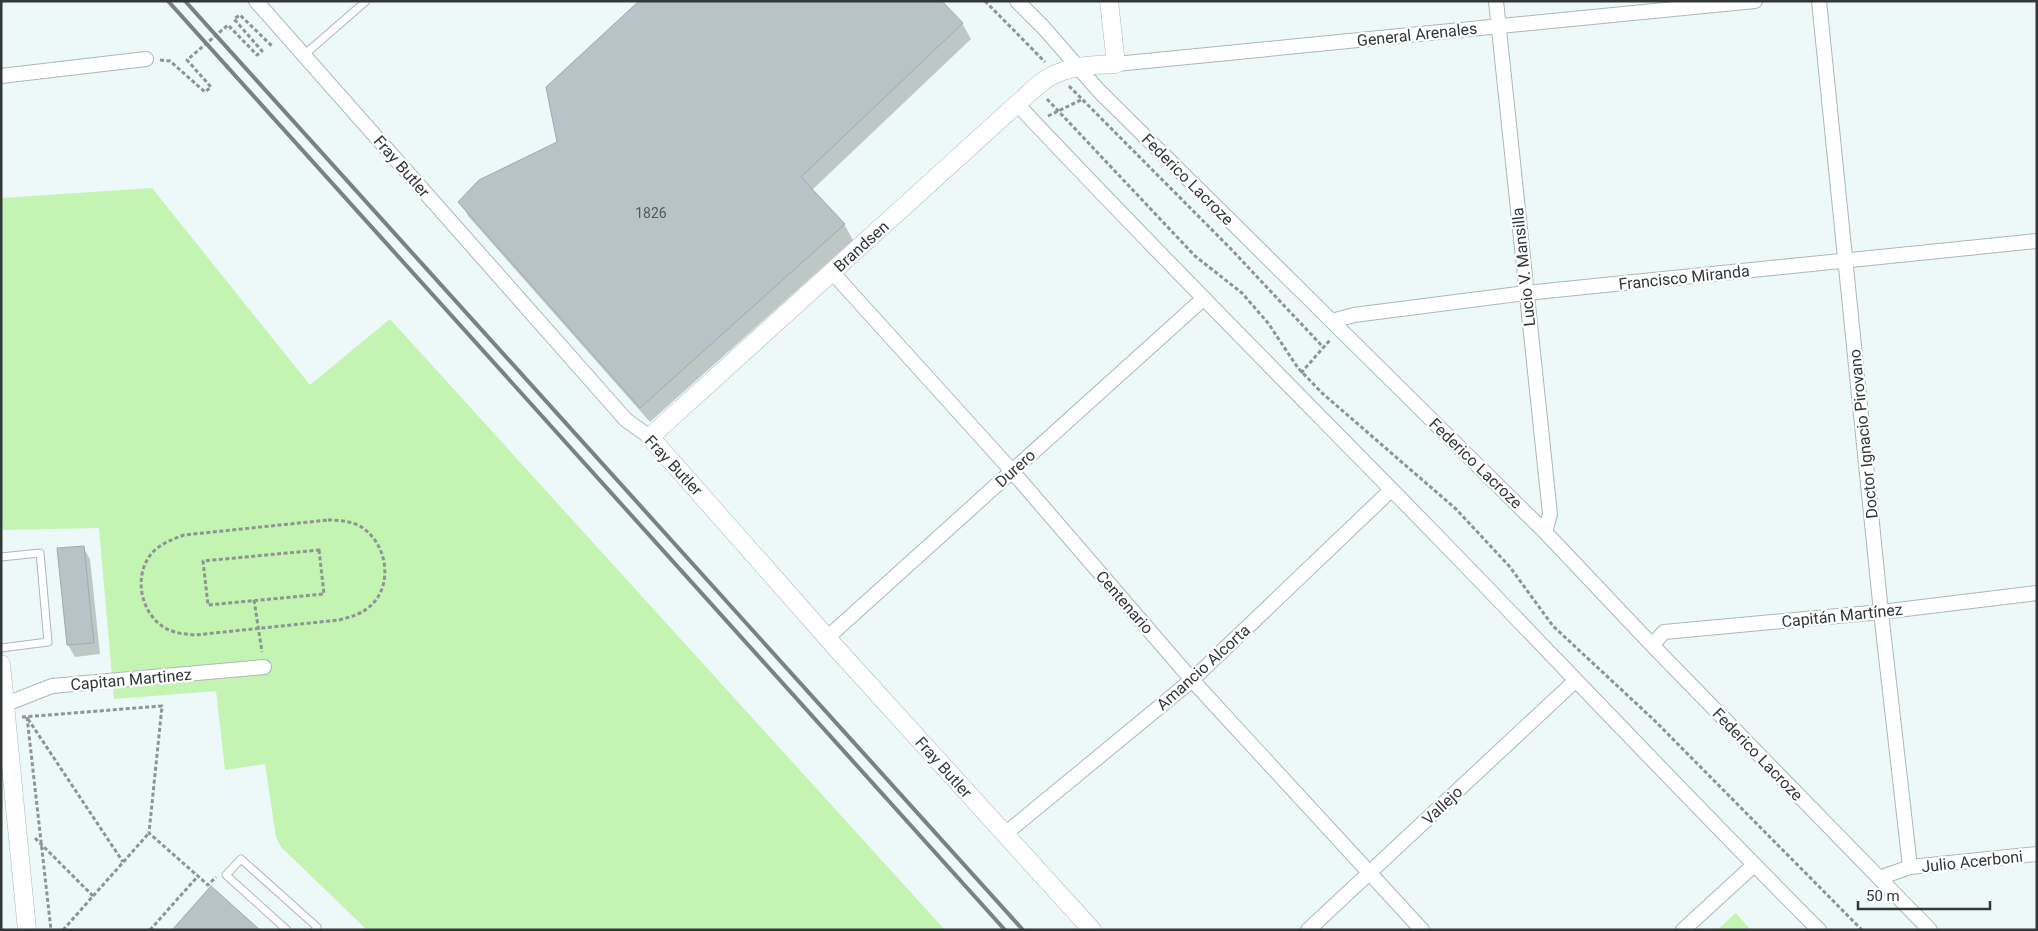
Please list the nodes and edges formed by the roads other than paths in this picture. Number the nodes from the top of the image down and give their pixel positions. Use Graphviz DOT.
graph roads {
  1 [pos="256,1"];
  2 [pos="366,1"];
  3 [pos="1017,1"];
  4 [pos="1109,1"];
  5 [pos="1496,1"];
  6 [pos="1756,1"];
  7 [pos="1819,1"];
  8 [pos="1498,26"];
  9 [pos="304,56"];
  10 [pos="146,59"];
  11 [pos="1116,64"];
  12 [pos="1079,67"];
  13 [pos="1,76"];
  14 [pos="1017,104"];
  15 [pos="2037,240"];
  16 [pos="1845,260"];
  17 [pos="832,272"];
  18 [pos="1526,293"];
  19 [pos="1203,299"];
  20 [pos="1332,321"];
  21 [pos="650,437"];
  22 [pos="1012,470"];
  23 [pos="1392,490"];
  24 [pos="1546,532"];
  25 [pos="1,557"];
  26 [pos="2037,593"];
  27 [pos="1881,612"];
  28 [pos="828,637"];
  29 [pos="1652,646"];
  30 [pos="1,648"];
  31 [pos="1,664"];
  32 [pos="264,667"];
  33 [pos="1192,680"];
  34 [pos="1575,681"];
  35 [pos="4,710"];
  36 [pos="1005,834"];
  37 [pos="2037,854"];
  38 [pos="1754,865"];
  39 [pos="1910,867"];
  40 [pos="1369,873"];
  41 [pos="1879,878"];
  42 [pos="27,930"];
  43 [pos="287,930"];
  44 [pos="315,930"];
  45 [pos="1092,930"];
  46 [pos="1308,930"];
  47 [pos="1422,930"];
  48 [pos="1684,930"];
  49 [pos="1819,930"];
  50 [pos="1930,930"];
  1 -- 9 [label="street, Fray Butler"];
  2 -- 9 [label="lane"];
  3 -- 12 [label="street, Federico Lacroze"];
  4 -- 11 [label="street"];
  5 -- 8 [label="street, Lucio V. Mansilla"];
  6 -- 8 [label="street, General Arenales"];
  7 -- 16 [label="street, Doctor Ignacio Pirovano"];
  8 -- 11 [label="street, General Arenales"];
  8 -- 18 [label="street, Lucio V. Mansilla"];
  9 -- 21 [label="street, Fray Butler"];
  10 -- 13 [label="street"];
  11 -- 12 [label="street, General Arenales"];
  12 -- 14 [label="street, Brandsen"];
  12 -- 20 [label="street, Federico Lacroze"];
  14 -- 17 [label="street, Brandsen"];
  14 -- 19 [label="street"];
  15 -- 16 [label="street, Francisco Miranda"];
  16 -- 18 [label="street, Francisco Miranda"];
  16 -- 27 [label="street, Doctor Ignacio Pirovano"];
  17 -- 21 [label="street, Brandsen"];
  17 -- 22 [label="street, Centenario"];
  18 -- 20 [label="street, Francisco Miranda"];
  18 -- 24 [label="street, Lucio V. Mansilla"];
  19 -- 22 [label="street, Durero"];
  19 -- 23 [label="street"];
  20 -- 24 [label="street, Federico Lacroze"];
  21 -- 28 [label="street, Fray Butler"];
  22 -- 28 [label="street, Durero"];
  22 -- 33 [label="street, Centenario"];
  23 -- 33 [label="street, Amancio Alcorta"];
  23 -- 34 [label="street"];
  24 -- 29 [label="street, Federico Lacroze"];
  25 -- 30 [label="lane"];
  26 -- 27 [label="street, Capitán Martínez"];
  27 -- 29 [label="street, Capitán Martínez"];
  27 -- 39 [label="street, Doctor Ignacio Pirovano"];
  28 -- 36 [label="street, Fray Butler"];
  29 -- 41 [label="street, Federico Lacroze"];
  31 -- 35 [label="street"];
  32 -- 35 [label="street, Capitan Martinez"];
  33 -- 36 [label="street, Amancio Alcorta"];
  33 -- 40 [label="street, Centenario"];
  34 -- 38 [label="street"];
  34 -- 40 [label="street, Vallejo"];
  35 -- 42 [label="street"];
  36 -- 45 [label="street, Fray Butler"];
  37 -- 39 [label="street, Julio Acerboni"];
  38 -- 48 [label="street"];
  38 -- 49 [label="street"];
  39 -- 41 [label="street, Julio Acerboni"];
  40 -- 46 [label="street, Vallejo"];
  40 -- 47 [label="street, Centenario"];
  41 -- 50 [label="street, Federico Lacroze"];
  43 -- 44 [label="lane"];
}
